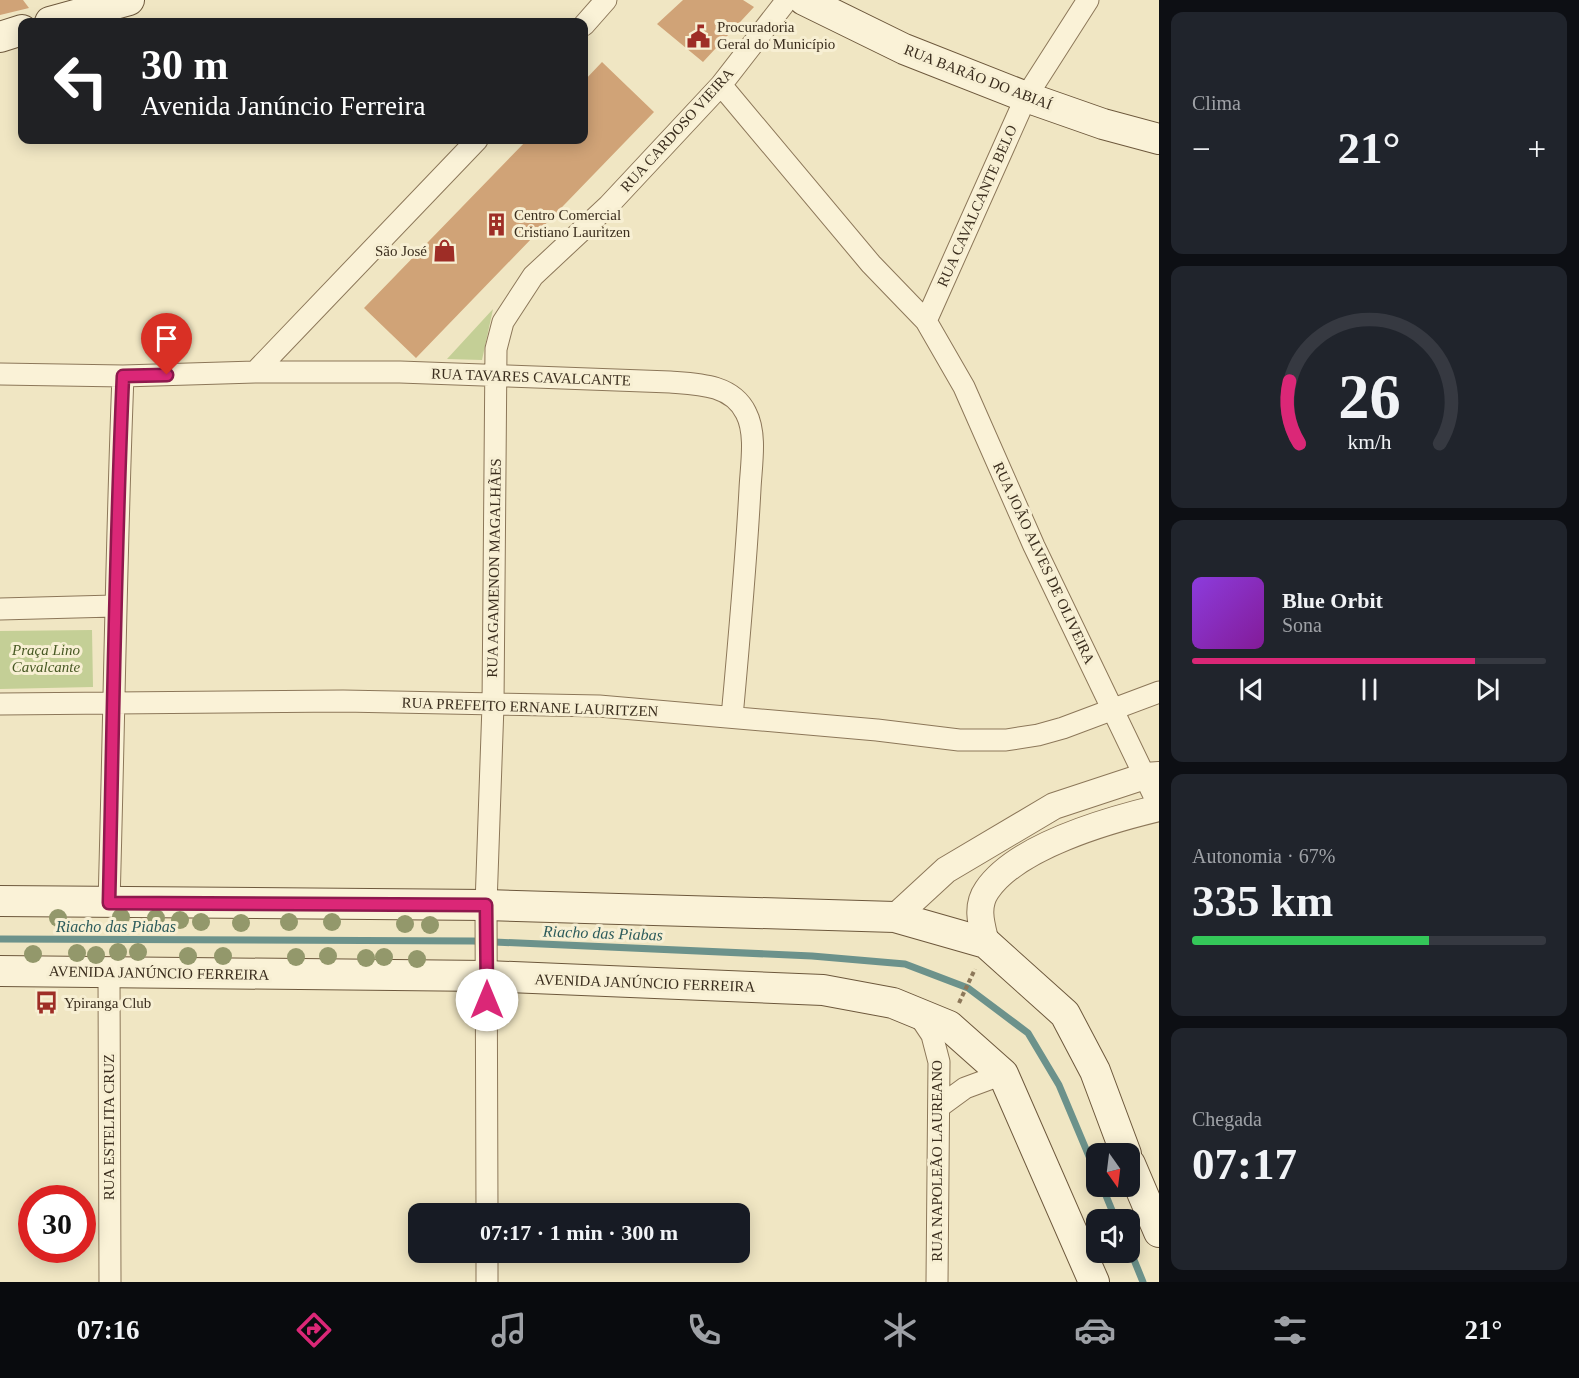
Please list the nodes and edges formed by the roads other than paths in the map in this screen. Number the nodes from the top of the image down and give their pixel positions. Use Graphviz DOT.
graph roads {
  1 [pos="129,0"];
  2 [pos="606,0"];
  3 [pos="787,0"];
  4 [pos="804,0"];
  5 [pos="1088,0"];
  6 [pos="64,18"];
  7 [pos="588,20"];
  8 [pos="18,31"];
  9 [pos="0,37"];
  10 [pos="721,85"];
  11 [pos="1026,98"];
  12 [pos="1159,139"];
  13 [pos="473,144"];
  14 [pos="926,321"];
  15 [pos="255,372"];
  16 [pos="0,374"];
  17 [pos="496,375"];
  18 [pos="123,376"];
  19 [pos="114,606"];
  20 [pos="0,609"];
  21 [pos="1159,692"];
  22 [pos="115,701"];
  23 [pos="0,704"];
  24 [pos="493,705"];
  25 [pos="1114,709"];
  26 [pos="732,717"];
  27 [pos="1152,775"];
  28 [pos="1159,807"];
  29 [pos="0,901"];
  30 [pos="109,903"];
  31 [pos="486,905"];
  32 [pos="895,917"];
  33 [pos="982,953"];
  34 [pos="0,971"];
  35 [pos="109,972"];
  36 [pos="487,976"];
  37 [pos="915,1011"];
  38 [pos="1003,1074"];
  39 [pos="939,1107"];
  40 [pos="1122,1143"];
  41 [pos="1140,1187"];
  42 [pos="487,1203"];
  43 [pos="1159,1232"];
  44 [pos="487,1263"];
  45 [pos="110,1282"];
  46 [pos="487,1282"];
  47 [pos="938,1282"];
  48 [pos="1094,1282"];
  1 -- 6 [label="main road"];
  2 -- 7 [label="street"];
  3 -- 10 [label="street, RUA CARDOSO VIEIRA"];
  4 -- 11 [label="main road, RUA BARÃO DO ABIAÍ"];
  5 -- 11 [label="street, RUA CAVALCANTE BELO"];
  8 -- 9 [label="main road"];
  10 -- 14 [label="street, RUA JOÃO ALVES DE OLIVEIRA"];
  10 -- 17 [label="street, RUA CARDOSO VIEIRA"];
  11 -- 12 [label="main road, RUA BARÃO DO ABIAÍ"];
  11 -- 14 [label="street, RUA CAVALCANTE BELO"];
  13 -- 15 [label="street"];
  14 -- 25 [label="street, RUA JOÃO ALVES DE OLIVEIRA"];
  15 -- 17 [label="street, RUA TAVARES CAVALCANTE"];
  15 -- 18 [label="street, RUA TAVARES CAVALCANTE"];
  16 -- 18 [label="street, RUA TAVARES CAVALCANTE"];
  17 -- 24 [label="street, RUA AGAMENON MAGALHÃES"];
  17 -- 26 [label="street, RUA TAVARES CAVALCANTE"];
  18 -- 19 [label="street"];
  19 -- 20 [label="street"];
  19 -- 22 [label="street"];
  21 -- 25 [label="street, RUA PREFEITO ERNANE LAURITZEN"];
  22 -- 23 [label="street, RUA PREFEITO ERNANE LAURITZEN"];
  22 -- 24 [label="street, RUA PREFEITO ERNANE LAURITZEN"];
  22 -- 30 [label="street"];
  24 -- 26 [label="street, RUA PREFEITO ERNANE LAURITZEN"];
  24 -- 31 [label="street, RUA AGAMENON MAGALHÃES"];
  25 -- 26 [label="street, RUA PREFEITO ERNANE LAURITZEN"];
  25 -- 27 [label="street, RUA JOÃO ALVES DE OLIVEIRA"];
  27 -- 28 [label="street, RUA JOÃO ALVES DE OLIVEIRA"];
  27 -- 32 [label="street"];
  28 -- 33 [label="street"];
  29 -- 30 [label="main road"];
  30 -- 31 [label="main road"];
  31 -- 32 [label="main road"];
  31 -- 36 [label="street, RUA AGAMENON MAGALHÃES"];
  32 -- 33 [label="main road"];
  33 -- 40 [label="main road"];
  34 -- 35 [label="main road, AVENIDA JANÚNCIO FERREIRA"];
  35 -- 36 [label="main road, AVENIDA JANÚNCIO FERREIRA"];
  35 -- 45 [label="street, RUA ESTELITA CRUZ"];
  36 -- 37 [label="main road, AVENIDA JANÚNCIO FERREIRA"];
  36 -- 42 [label="street, RUA AGAMENON MAGALHÃES"];
  37 -- 38 [label="main road, AVENIDA JANÚNCIO FERREIRA"];
  37 -- 39 [label="street, RUA NAPOLEÃO LAUREANO"];
  38 -- 39 [label="street"];
  38 -- 48 [label="main road, AVENIDA JANÚNCIO FERREIRA"];
  39 -- 47 [label="street, RUA NAPOLEÃO LAUREANO"];
  41 -- 43 [label="main road"];
  44 -- 46 [label="street"];
}
